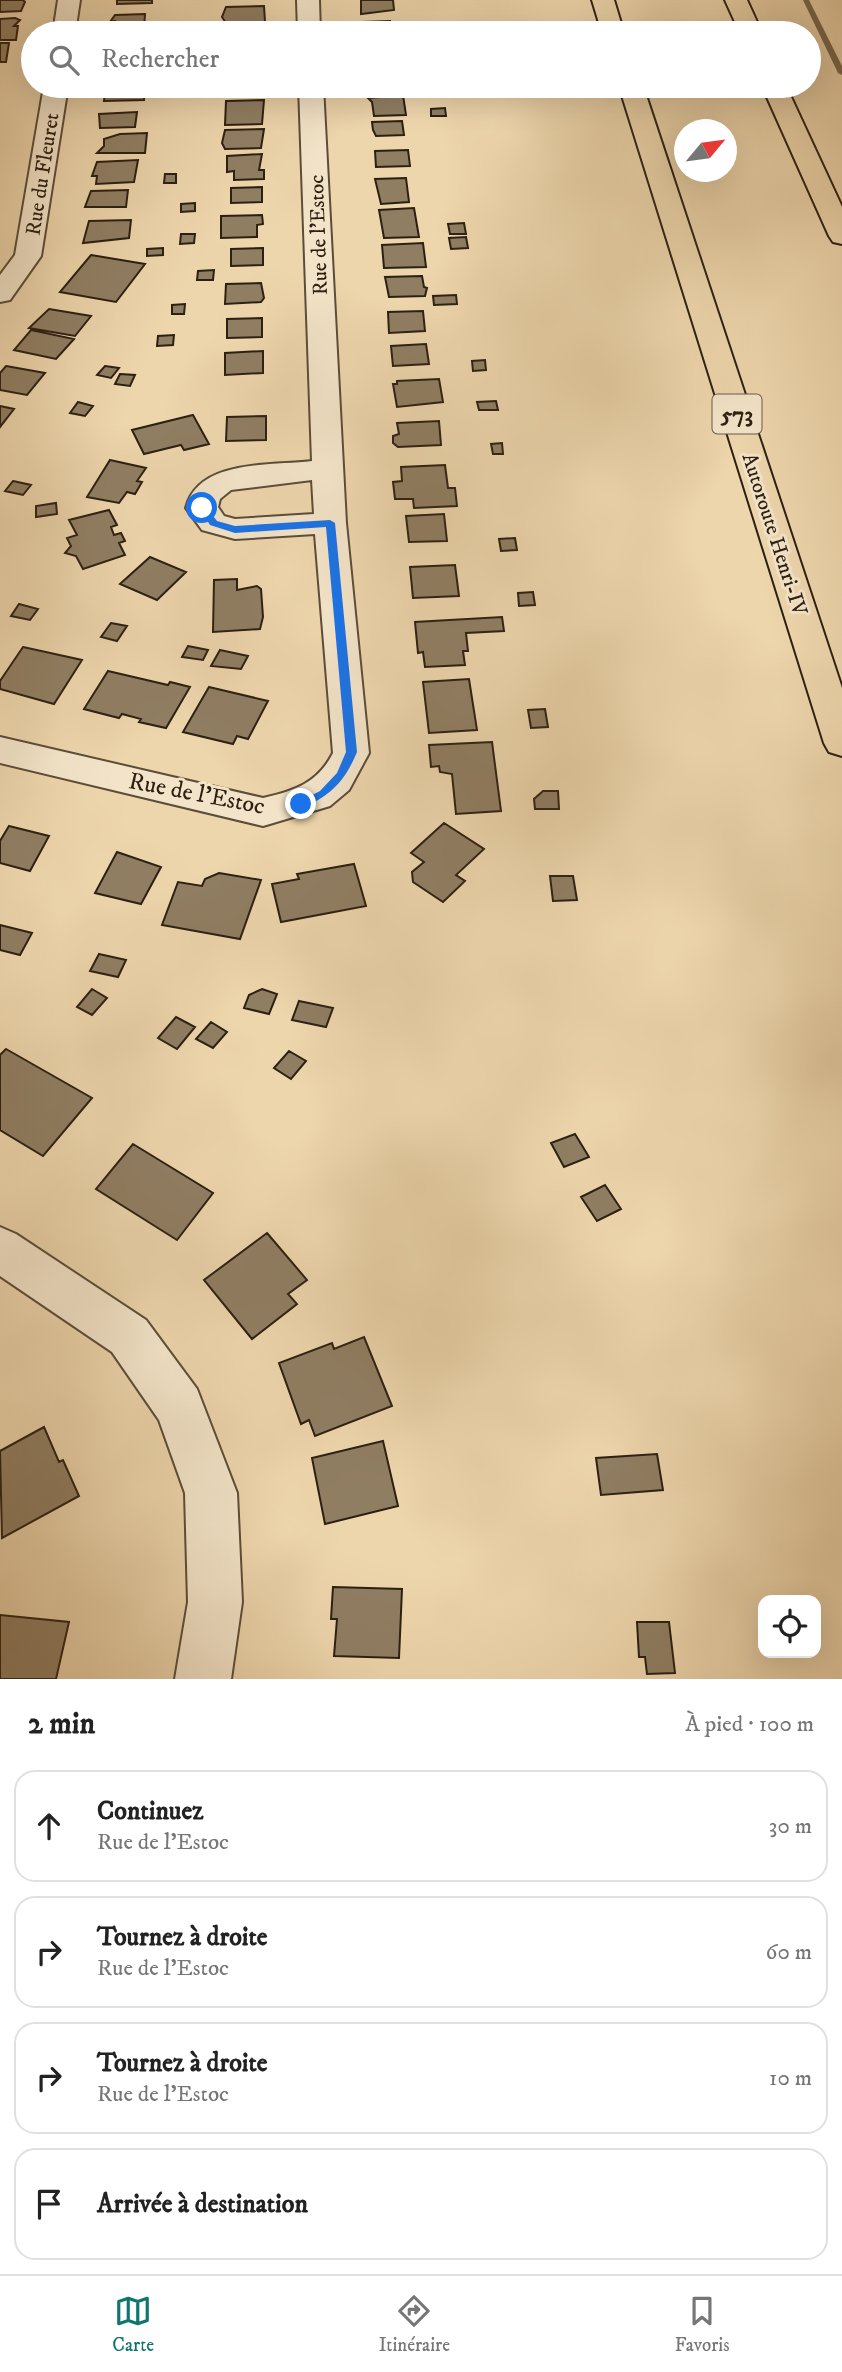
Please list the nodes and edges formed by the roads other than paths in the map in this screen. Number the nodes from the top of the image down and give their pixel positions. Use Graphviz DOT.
graph roads {
  1 [pos="69,0"];
  2 [pos="308,0"];
  3 [pos="603,0"];
  4 [pos="736,0"];
  5 [pos="66,21"];
  6 [pos="309,21"];
  7 [pos="609,21"];
  8 [pos="746,21"];
  9 [pos="54,98"];
  10 [pos="312,98"];
  11 [pos="635,98"];
  12 [pos="779,98"];
  13 [pos="842,236"];
  14 [pos="0,294"];
  15 [pos="328,469"];
  16 [pos="330,523"];
  17 [pos="842,743"];
  18 [pos="0,750"];
  19 [pos="0,1249"];
  20 [pos="203,1679"];
  1 -- 5 [label="street"];
  2 -- 6 [label="street"];
  3 -- 7 [label="highway"];
  4 -- 8 [label="highway"];
  9 -- 14 [label="street, Rue du Fleuret"];
  10 -- 15 [label="street, Rue de l'Estoc"];
  11 -- 17 [label="highway, Autoroute Henri-IV / 573"];
  12 -- 13 [label="highway"];
  15 -- 16 [label="street, Rue de l'Estoc"];
  15 -- 16 [label="street"];
  16 -- 18 [label="street, Rue de l'Estoc"];
  19 -- 20 [label="street"];
}
